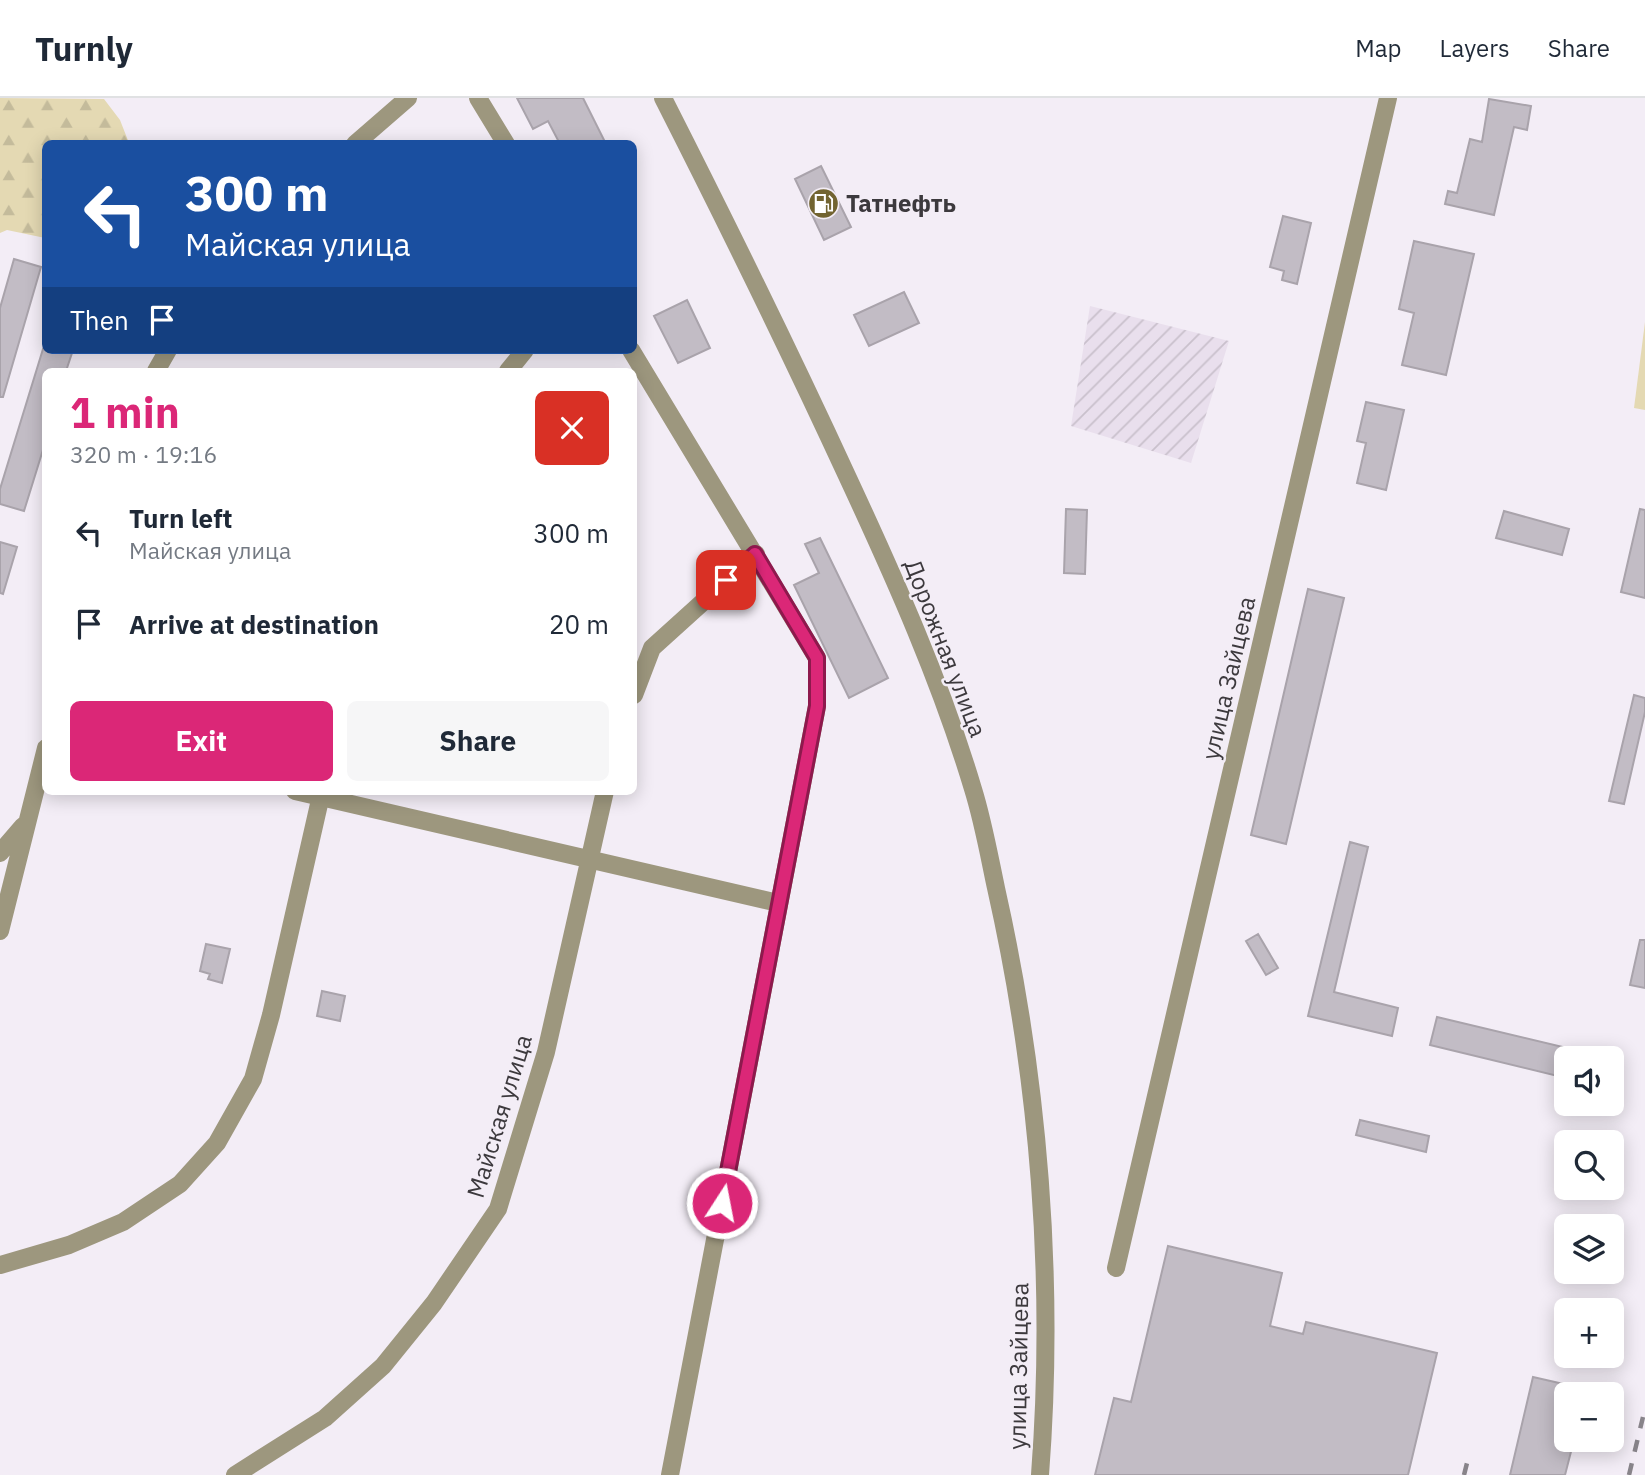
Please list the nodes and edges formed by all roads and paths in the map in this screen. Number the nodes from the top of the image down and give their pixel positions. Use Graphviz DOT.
graph roads {
  1 [pos="408,98"];
  2 [pos="478,98"];
  3 [pos="663,98"];
  4 [pos="1388,98"];
  5 [pos="360,140"];
  6 [pos="504,140"];
  7 [pos="522,354"];
  8 [pos="634,354"];
  9 [pos="510,368"];
  10 [pos="755,554"];
  11 [pos="637,687"];
  12 [pos="42,762"];
  13 [pos="321,795"];
  14 [pos="325,795"];
  15 [pos="604,795"];
  16 [pos="25,824"];
  17 [pos="0,853"];
  18 [pos="591,862"];
  19 [pos="778,904"];
  20 [pos="0,931"];
  21 [pos="1044,1258"];
  22 [pos="0,1265"];
  23 [pos="1116,1268"];
  24 [pos="235,1475"];
  25 [pos="670,1475"];
  26 [pos="1040,1475"];
  1 -- 5 [label="street"];
  2 -- 6 [label="street"];
  3 -- 21 [label="street, Дорожная улица"];
  4 -- 23 [label="street, улица Зайцева"];
  7 -- 9 [label="street"];
  8 -- 10 [label="street"];
  10 -- 11 [label="street"];
  10 -- 19 [label="street"];
  12 -- 16 [label="street"];
  13 -- 22 [label="street"];
  14 -- 18 [label="street"];
  15 -- 18 [label="street, Майская улица"];
  16 -- 17 [label="street"];
  16 -- 20 [label="street"];
  18 -- 19 [label="street"];
  18 -- 24 [label="street, Майская улица"];
  19 -- 25 [label="street"];
  21 -- 26 [label="street, улица Зайцева"];
}
